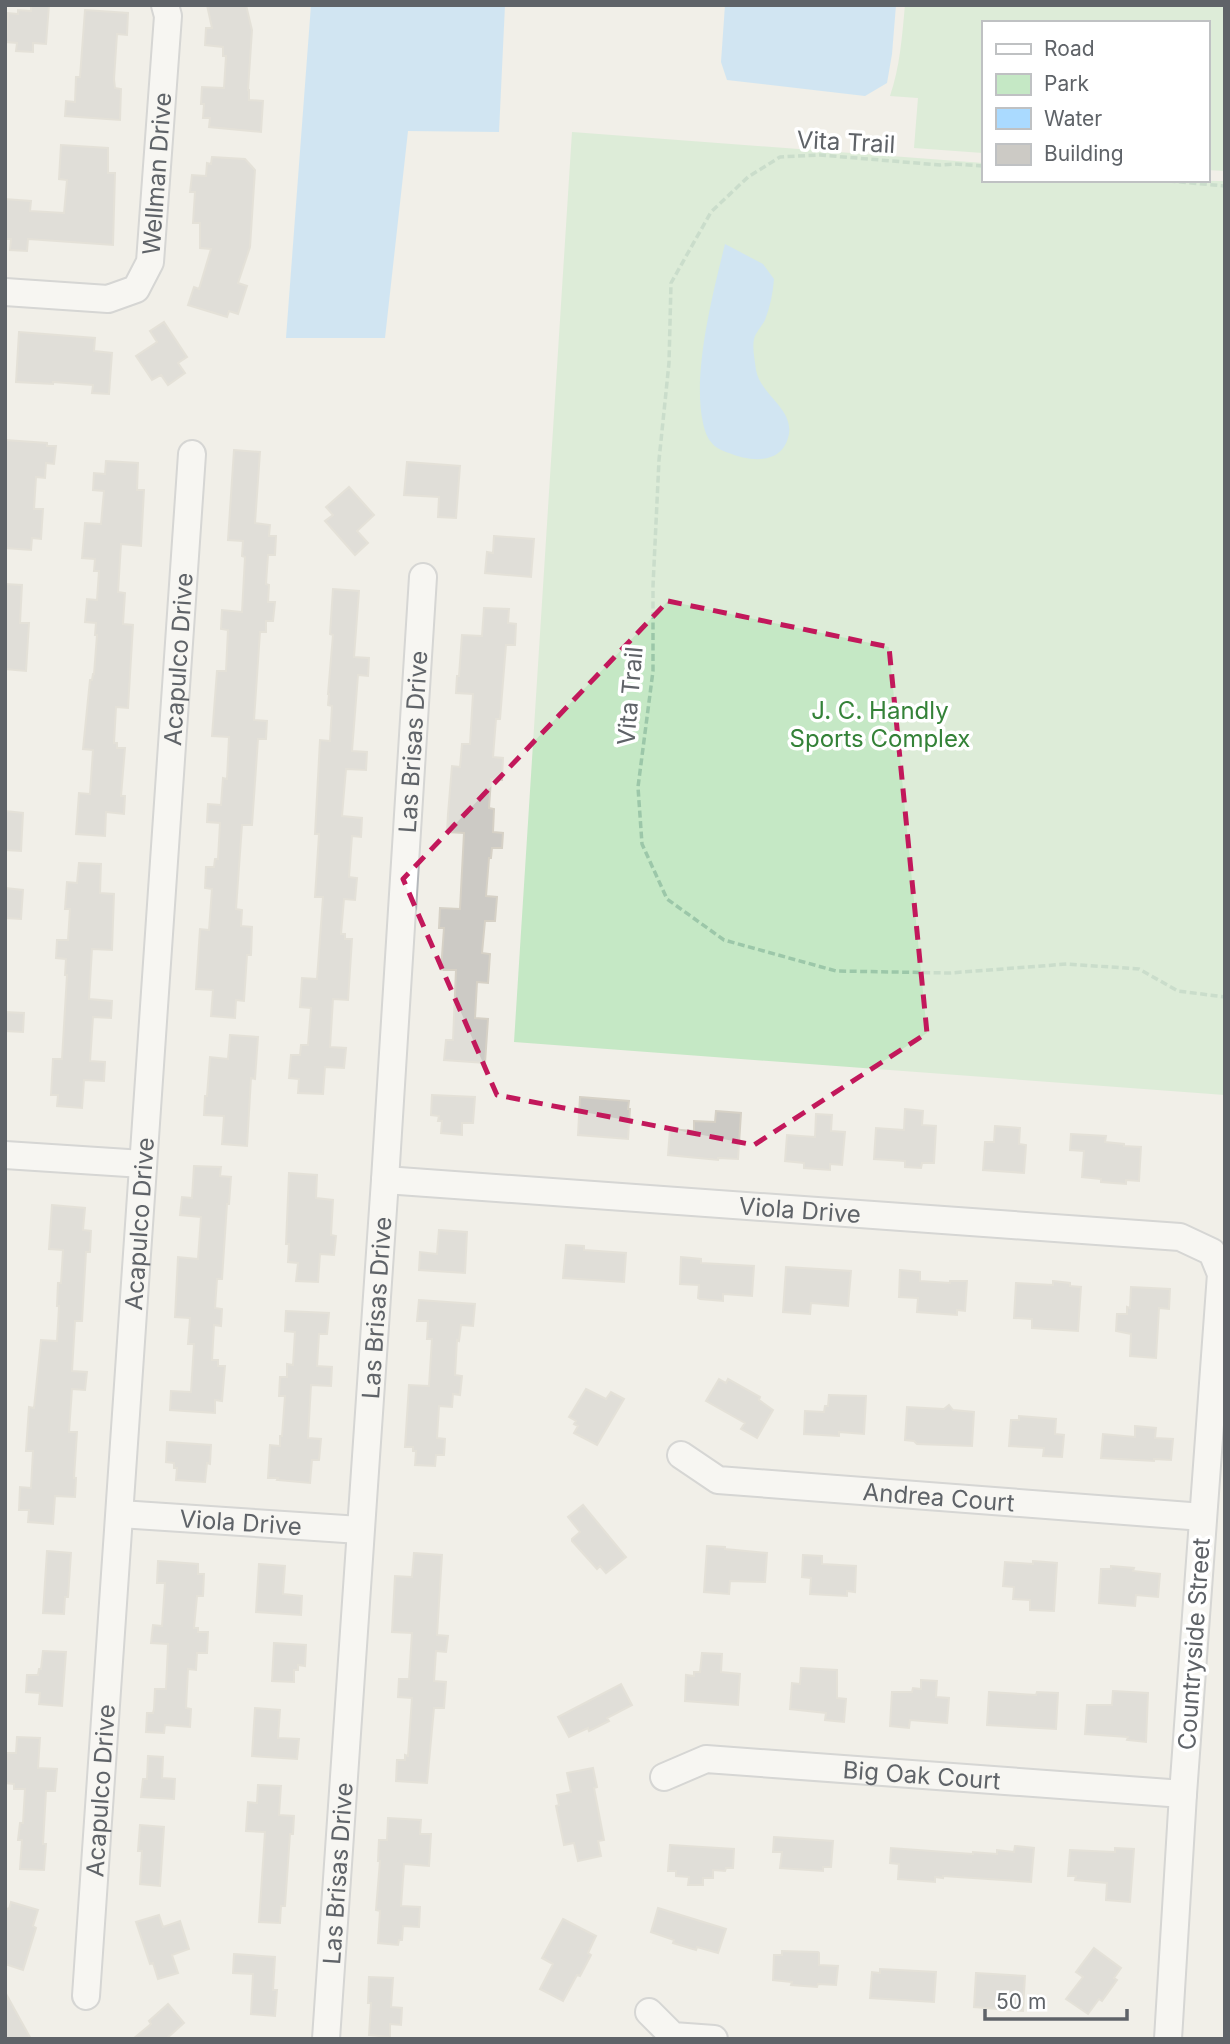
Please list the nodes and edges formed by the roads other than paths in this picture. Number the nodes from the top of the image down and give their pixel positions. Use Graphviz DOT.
graph roads {
  1 [pos="165,5"];
  2 [pos="5,292"];
  3 [pos="192,454"];
  4 [pos="423,577"];
  5 [pos="5,1155"];
  6 [pos="143,1164"];
  7 [pos="385,1180"];
  8 [pos="1212,1252"];
  9 [pos="681,1454"];
  10 [pos="120,1514"];
  11 [pos="1203,1517"];
  12 [pos="360,1531"];
  13 [pos="664,1777"];
  14 [pos="1183,1794"];
  15 [pos="86,1996"];
  16 [pos="649,2012"];
  17 [pos="326,2039"];
  18 [pos="714,2039"];
  19 [pos="1168,2039"];
  1 -- 2 [label="street, Wellman Drive"];
  3 -- 6 [label="street, Acapulco Drive"];
  4 -- 7 [label="street, Las Brisas Drive"];
  5 -- 6 [label="street"];
  6 -- 10 [label="street, Acapulco Drive"];
  7 -- 8 [label="street, Viola Drive"];
  7 -- 12 [label="street, Las Brisas Drive"];
  8 -- 11 [label="street, Countryside Street"];
  9 -- 11 [label="street, Andrea Court"];
  10 -- 12 [label="street, Viola Drive"];
  10 -- 15 [label="street, Acapulco Drive"];
  11 -- 14 [label="street, Countryside Street"];
  12 -- 17 [label="street, Las Brisas Drive"];
  13 -- 14 [label="street, Big Oak Court"];
  14 -- 19 [label="street, Countryside Street"];
  16 -- 18 [label="street"];
}
